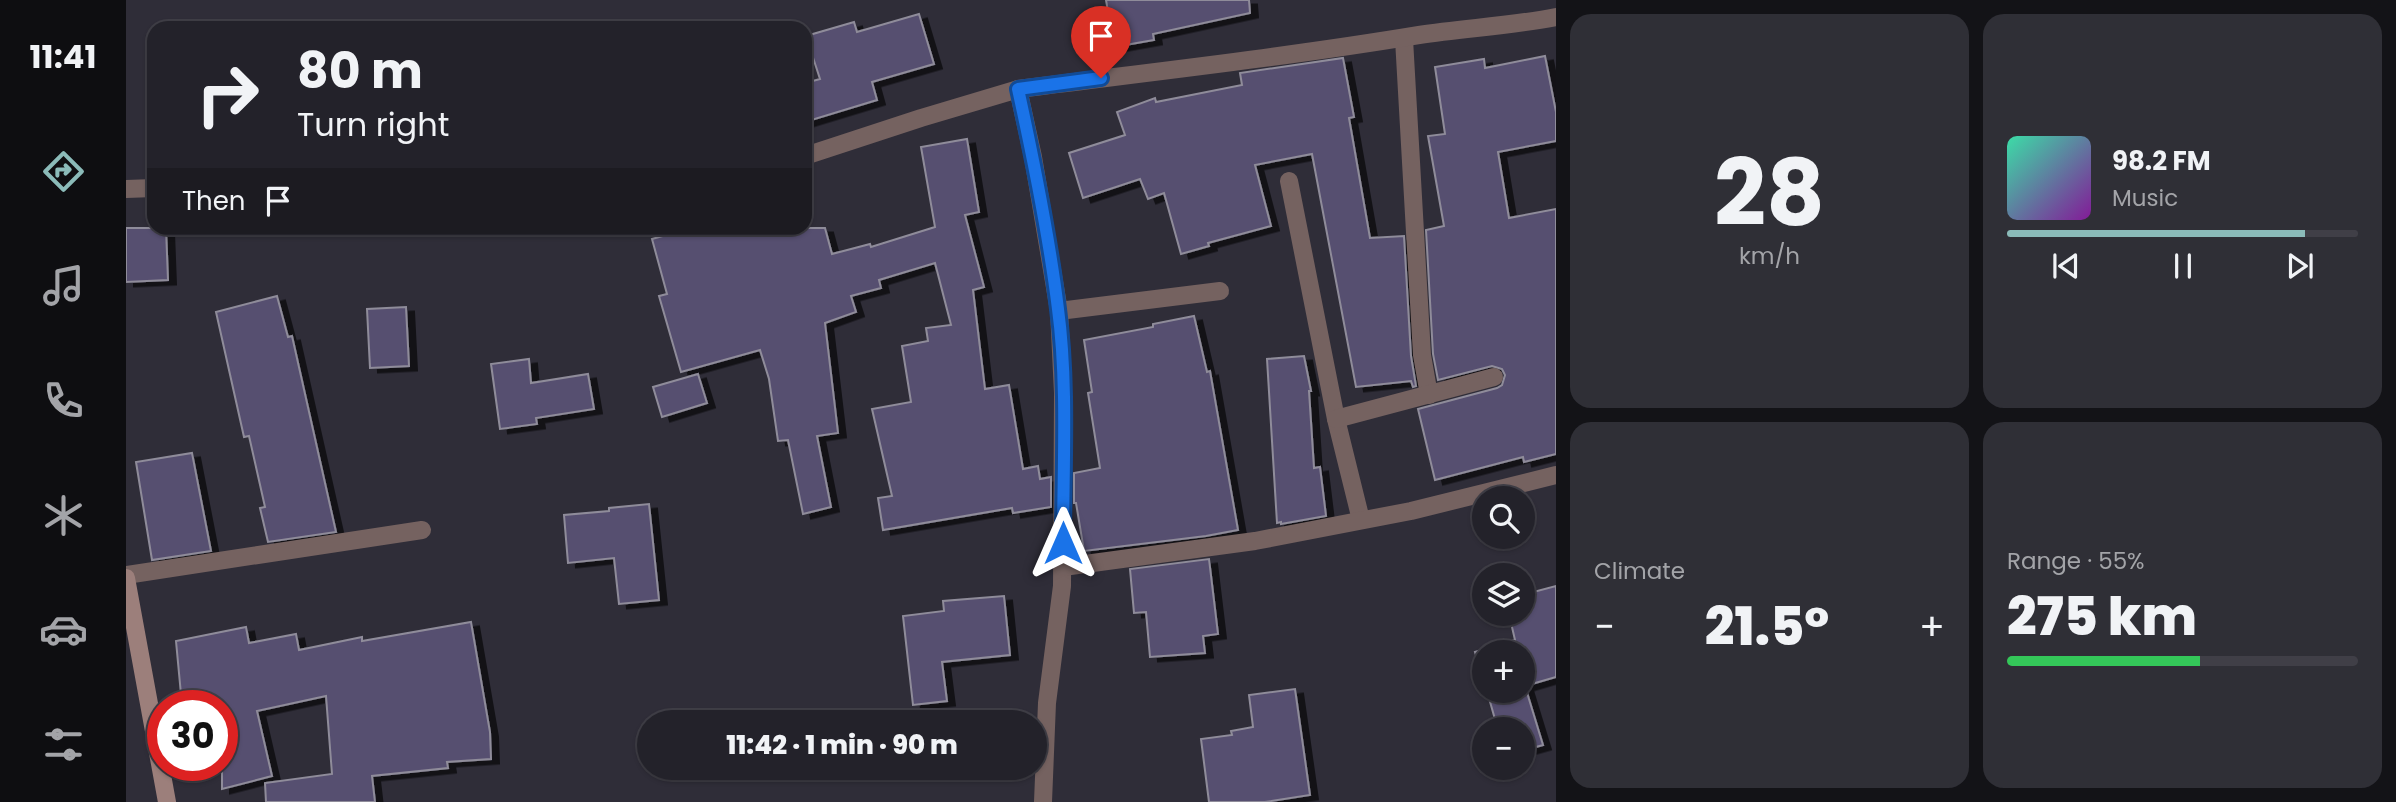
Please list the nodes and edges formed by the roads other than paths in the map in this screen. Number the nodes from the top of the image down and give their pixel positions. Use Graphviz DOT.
graph roads {
  1 [pos="1556,17"];
  2 [pos="1404,39"];
  3 [pos="1018,89"];
  4 [pos="812,154"];
  5 [pos="1289,181"];
  6 [pos="147,188"];
  7 [pos="126,189"];
  8 [pos="1220,291"];
  9 [pos="1059,311"];
  10 [pos="1494,377"];
  11 [pos="1429,395"];
  12 [pos="1336,419"];
  13 [pos="1556,475"];
  14 [pos="1361,520"];
  15 [pos="422,530"];
  16 [pos="1063,567"];
  17 [pos="126,577"];
  18 [pos="167,802"];
  19 [pos="1043,802"];
  1 -- 2 [label="street"];
  2 -- 3 [label="street"];
  2 -- 11 [label="street"];
  3 -- 4 [label="street"];
  3 -- 9 [label="street"];
  5 -- 12 [label="street"];
  6 -- 7 [label="street"];
  8 -- 9 [label="street"];
  9 -- 16 [label="street"];
  10 -- 11 [label="street"];
  11 -- 12 [label="street"];
  12 -- 14 [label="street"];
  13 -- 14 [label="street"];
  14 -- 16 [label="street"];
  15 -- 17 [label="street"];
  16 -- 19 [label="street"];
  17 -- 18 [label="main road"];
}
